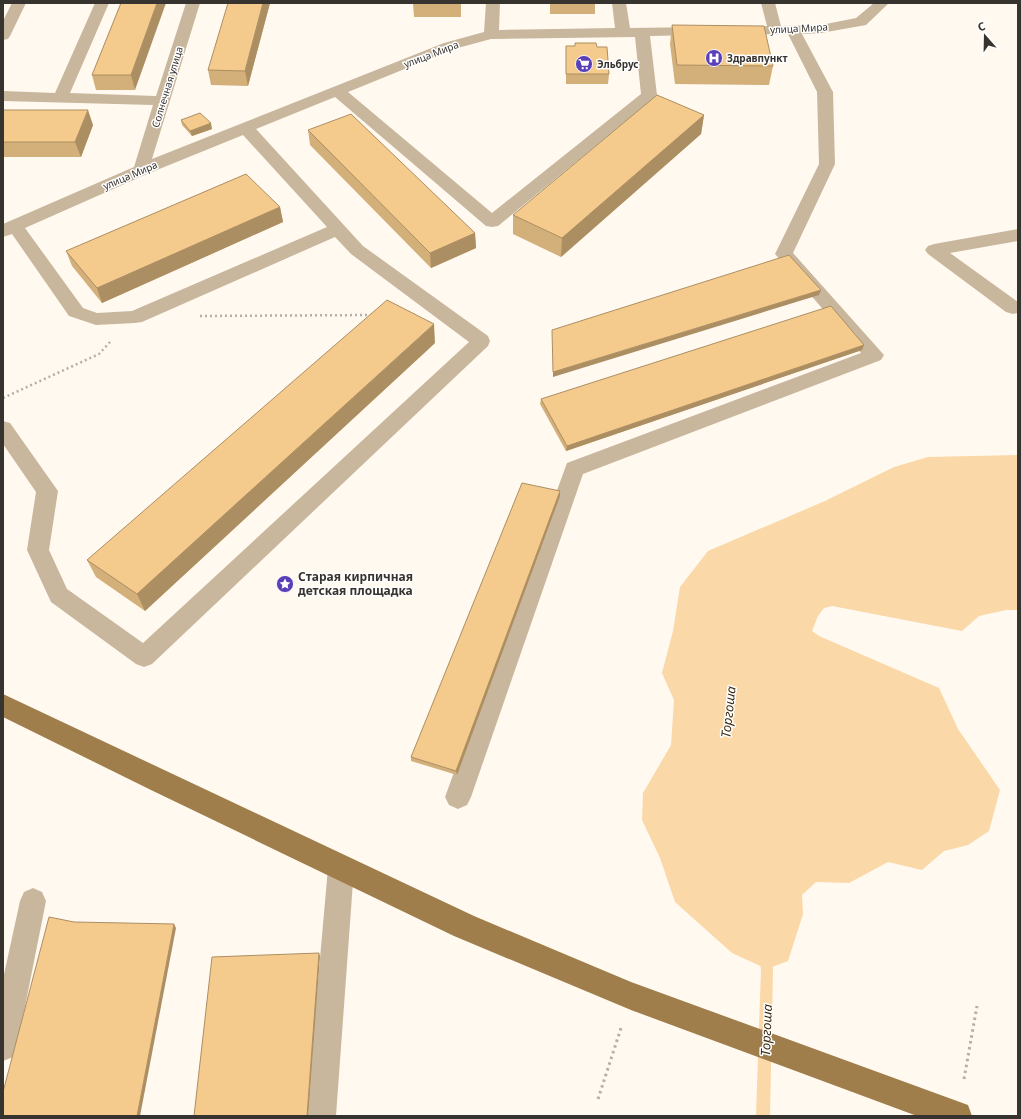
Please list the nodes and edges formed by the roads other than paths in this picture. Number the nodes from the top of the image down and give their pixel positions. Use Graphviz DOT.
graph roads {
  1 [pos="19,3"];
  2 [pos="102,3"];
  3 [pos="193,3"];
  4 [pos="492,3"];
  5 [pos="619,3"];
  6 [pos="768,3"];
  7 [pos="882,3"];
  8 [pos="784,30"];
  9 [pos="642,32"];
  10 [pos="623,33"];
  11 [pos="491,35"];
  12 [pos="3,36"];
  13 [pos="337,91"];
  14 [pos="3,96"];
  15 [pos="61,97"];
  16 [pos="162,101"];
  17 [pos="246,128"];
  18 [pos="141,170"];
  19 [pos="9,229"];
  20 [pos="338,229"];
  21 [pos="1018,235"];
  22 [pos="1013,308"];
  23 [pos="3,428"];
  24 [pos="3,705"];
  25 [pos="458,797"];
  26 [pos="341,868"];
  27 [pos="33,901"];
  28 [pos="3,1047"];
  29 [pos="321,1116"];
  30 [pos="957,1116"];
  1 -- 12 [label="street"];
  2 -- 15 [label="street"];
  3 -- 16 [label="street, Солнечная улица"];
  4 -- 11 [label="street"];
  5 -- 10 [label="street"];
  6 -- 8 [label="street"];
  7 -- 8 [label="street, улица Мира"];
  8 -- 9 [label="street, улица Мира"];
  8 -- 25 [label="street"];
  9 -- 10 [label="street, улица Мира"];
  9 -- 13 [label="street"];
  10 -- 11 [label="street, улица Мира"];
  11 -- 13 [label="street, улица Мира"];
  13 -- 17 [label="street, улица Мира"];
  14 -- 15 [label="street"];
  15 -- 16 [label="street"];
  16 -- 18 [label="street, Солнечная улица"];
  17 -- 18 [label="street, улица Мира"];
  17 -- 20 [label="street"];
  18 -- 19 [label="street, улица Мира"];
  19 -- 20 [label="street"];
  20 -- 23 [label="street"];
  21 -- 22 [label="street"];
  24 -- 26 [label="main road"];
  26 -- 29 [label="street"];
  26 -- 30 [label="main road"];
  27 -- 28 [label="street"];
}
